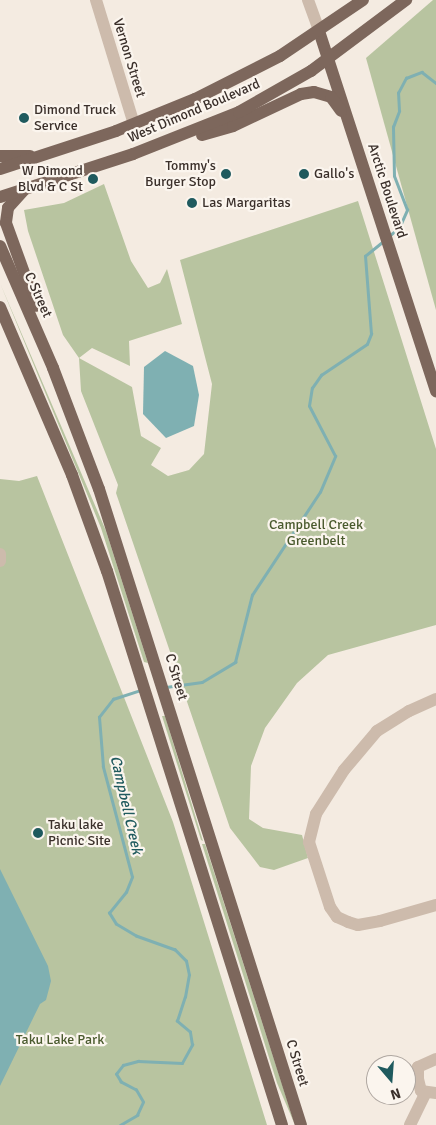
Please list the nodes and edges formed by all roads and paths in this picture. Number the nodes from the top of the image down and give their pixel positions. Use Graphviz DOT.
graph roads {
  1 [pos="96,0"];
  2 [pos="308,0"];
  3 [pos="363,0"];
  4 [pos="406,0"];
  5 [pos="319,31"];
  6 [pos="328,60"];
  7 [pos="346,117"];
  8 [pos="134,124"];
  9 [pos="158,145"];
  10 [pos="0,156"];
  11 [pos="38,157"];
  12 [pos="0,169"];
  13 [pos="25,189"];
  14 [pos="0,197"];
  15 [pos="0,246"];
  16 [pos="0,307"];
  17 [pos="436,392"];
  18 [pos="67,403"];
  19 [pos="0,554"];
  20 [pos="0,561"];
  21 [pos="436,699"];
  22 [pos="436,905"];
  23 [pos="436,1060"];
  24 [pos="431,1094"];
  25 [pos="282,1125"];
  26 [pos="301,1125"];
  27 [pos="410,1125"];
  1 -- 8 [label="street, Vernon Street"];
  2 -- 5 [label="street, Arctic Boulevard"];
  3 -- 5 [label="main road, West Dimond Boulevard"];
  4 -- 6 [label="main road, West Dimond Boulevard"];
  5 -- 6 [label="main road, Arctic Boulevard"];
  5 -- 8 [label="main road, West Dimond Boulevard"];
  6 -- 7 [label="main road, Arctic Boulevard"];
  6 -- 9 [label="main road, West Dimond Boulevard"];
  7 -- 9 [label="main road"];
  7 -- 17 [label="main road, Arctic Boulevard"];
  8 -- 11 [label="main road, West Dimond Boulevard"];
  9 -- 13 [label="main road, West Dimond Boulevard"];
  10 -- 11 [label="main road"];
  11 -- 12 [label="main road, West Dimond Boulevard"];
  13 -- 14 [label="main road, West Dimond Boulevard"];
  13 -- 18 [label="main road"];
  15 -- 18 [label="main road, C Street"];
  16 -- 25 [label="main road"];
  18 -- 26 [label="main road, C Street"];
  19 -- 20 [label="street"];
  21 -- 22 [label="street"];
  23 -- 24 [label="street"];
  24 -- 27 [label="street"];
}
